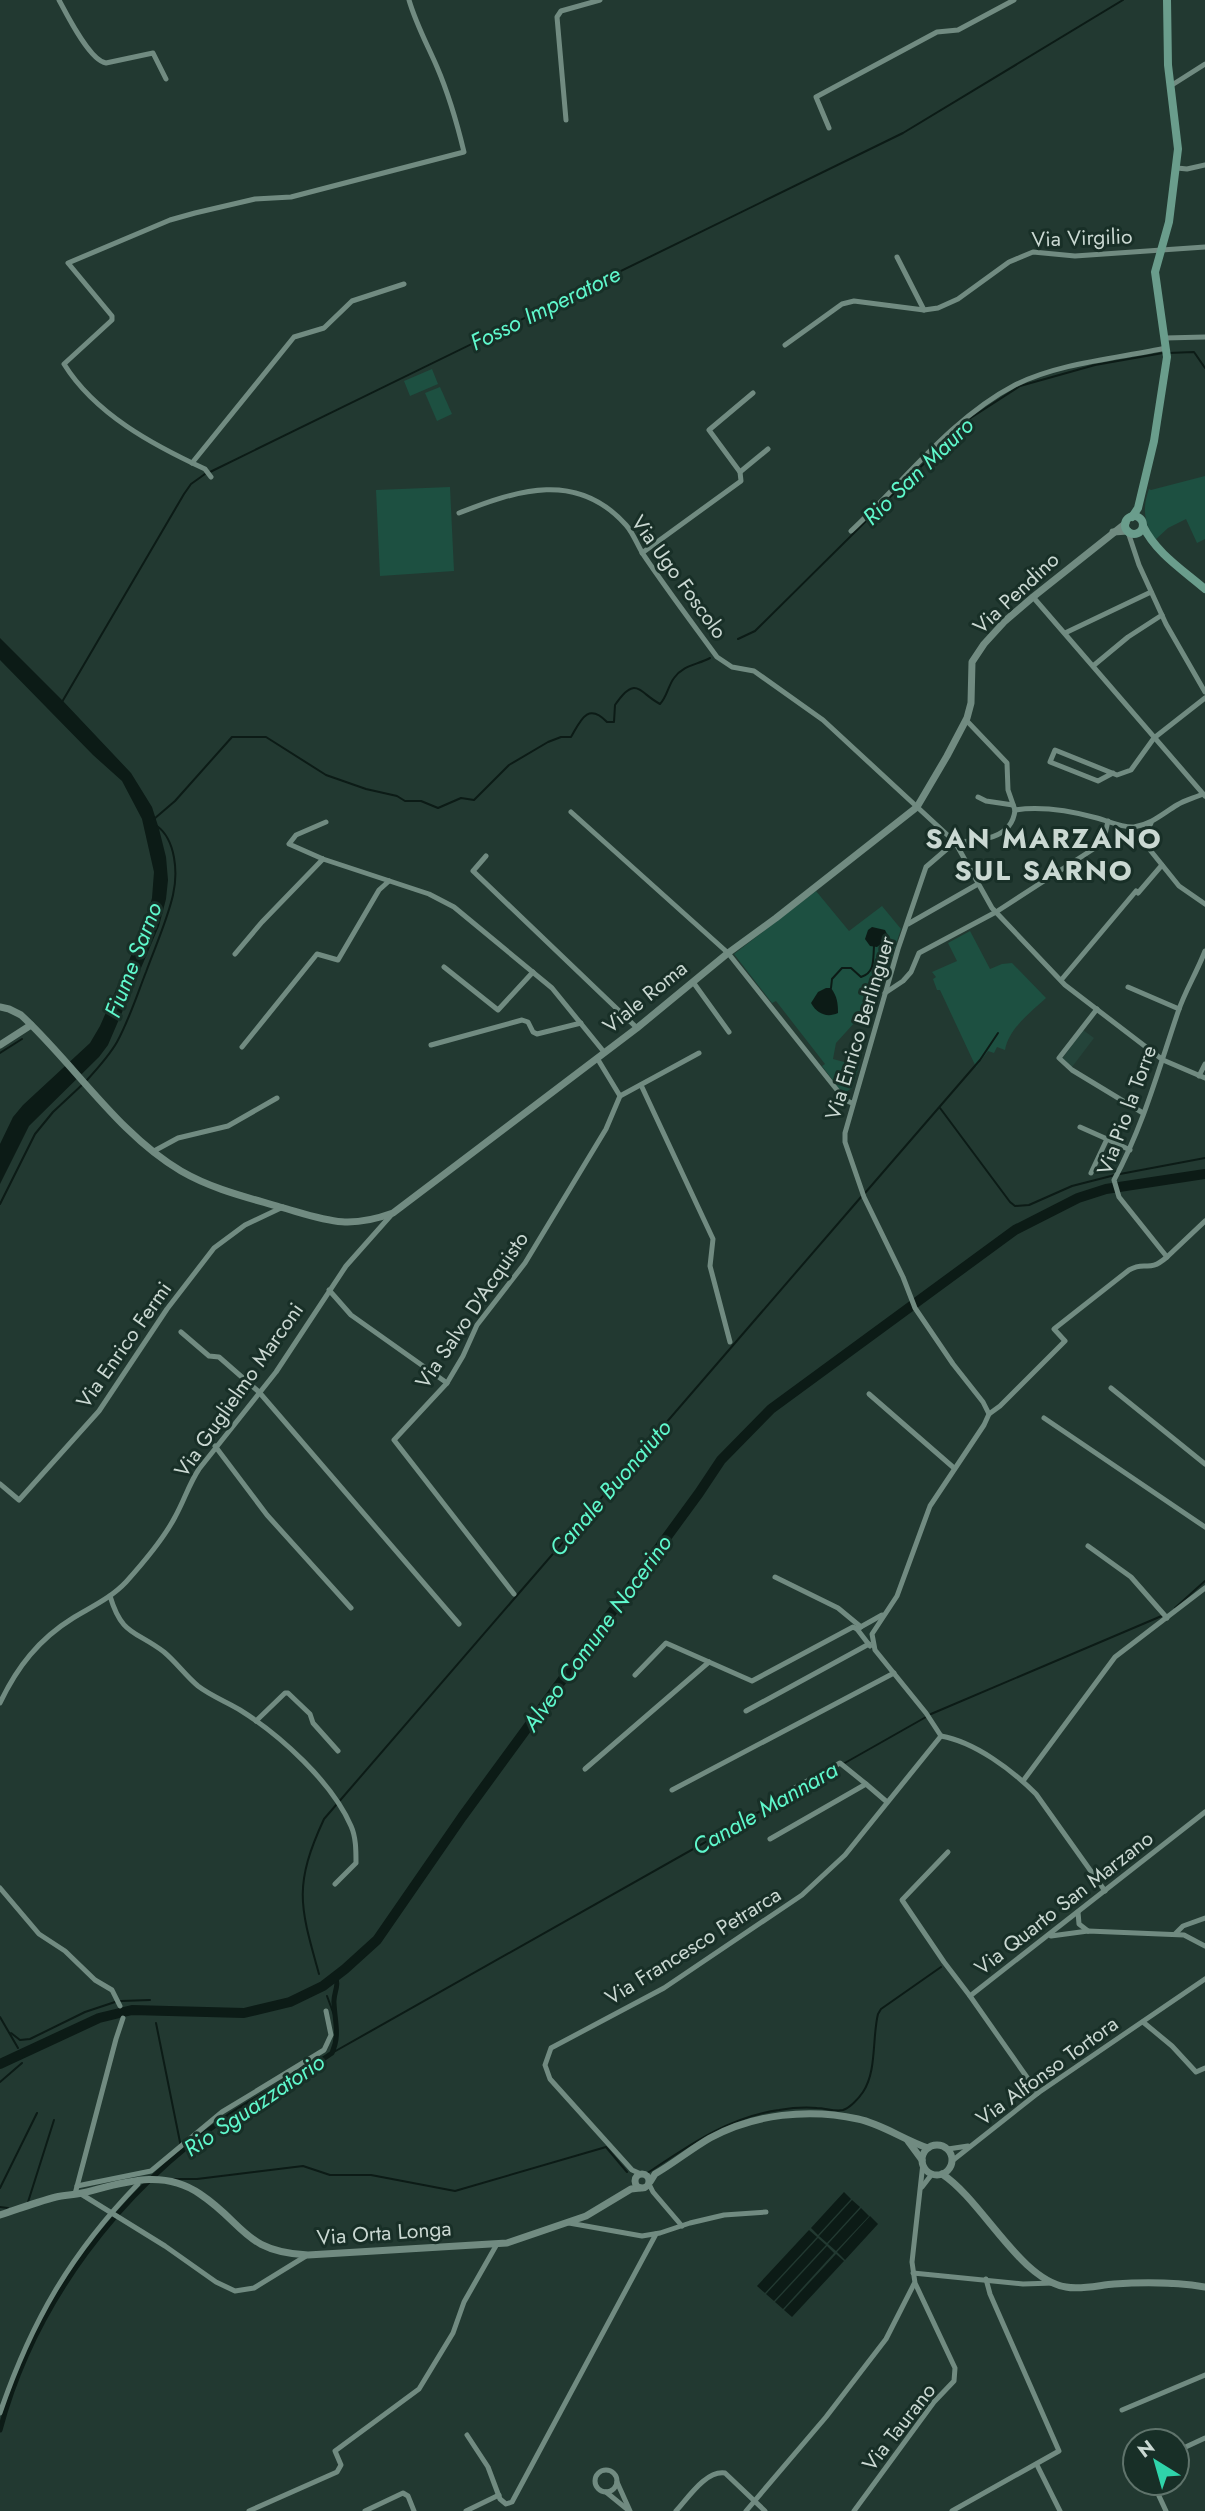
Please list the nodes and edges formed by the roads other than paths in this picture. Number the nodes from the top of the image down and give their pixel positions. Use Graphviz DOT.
graph roads {
  1 [pos="59,0"];
  2 [pos="409,0"];
  3 [pos="600,0"];
  4 [pos="1014,0"];
  5 [pos="1167,0"];
  6 [pos="1205,64"];
  7 [pos="166,79"];
  8 [pos="1172,85"];
  9 [pos="566,120"];
  10 [pos="830,128"];
  11 [pos="1205,165"];
  12 [pos="1177,168"];
  13 [pos="1205,247"];
  14 [pos="1159,251"];
  15 [pos="897,257"];
  16 [pos="404,284"];
  17 [pos="924,310"];
  18 [pos="1205,337"];
  19 [pos="1165,338"];
  20 [pos="785,345"];
  21 [pos="1167,353"];
  22 [pos="753,393"];
  23 [pos="768,449"];
  24 [pos="192,463"];
  25 [pos="740,472"];
  26 [pos="209,474"];
  27 [pos="459,513"];
  28 [pos="1133,527"];
  29 [pos="851,531"];
  30 [pos="642,553"];
  31 [pos="1205,589"];
  32 [pos="1151,592"];
  33 [pos="1033,597"];
  34 [pos="1162,615"];
  35 [pos="1065,633"];
  36 [pos="1093,666"];
  37 [pos="1205,692"];
  38 [pos="1205,698"];
  39 [pos="966,720"];
  40 [pos="1154,738"];
  41 [pos="1113,773"];
  42 [pos="1204,794"];
  43 [pos="978,797"];
  44 [pos="917,807"];
  45 [pos="1014,807"];
  46 [pos="571,811"];
  47 [pos="1108,821"];
  48 [pos="326,822"];
  49 [pos="1151,823"];
  50 [pos="955,842"];
  51 [pos="486,856"];
  52 [pos="323,859"];
  53 [pos="1162,865"];
  54 [pos="389,881"];
  55 [pos="978,884"];
  56 [pos="1205,904"];
  57 [pos="996,912"];
  58 [pos="908,924"];
  59 [pos="1205,951"];
  60 [pos="728,953"];
  61 [pos="235,954"];
  62 [pos="1204,959"];
  63 [pos="443,967"];
  64 [pos="533,972"];
  65 [pos="1062,979"];
  66 [pos="693,982"];
  67 [pos="1128,986"];
  68 [pos="885,993"];
  69 [pos="0,1007"];
  70 [pos="1097,1009"];
  71 [pos="1179,1009"];
  72 [pos="581,1023"];
  73 [pos="31,1024"];
  74 [pos="637,1028"];
  75 [pos="729,1032"];
  76 [pos="0,1045"];
  77 [pos="431,1045"];
  78 [pos="242,1047"];
  79 [pos="699,1053"];
  80 [pos="601,1055"];
  81 [pos="1163,1060"];
  82 [pos="1205,1064"];
  83 [pos="1202,1077"];
  84 [pos="641,1085"];
  85 [pos="621,1096"];
  86 [pos="278,1097"];
  87 [pos="852,1103"];
  88 [pos="1143,1113"];
  89 [pos="1080,1127"];
  90 [pos="1107,1139"];
  91 [pos="1130,1150"];
  92 [pos="154,1151"];
  93 [pos="1091,1173"];
  94 [pos="283,1207"];
  95 [pos="394,1213"];
  96 [pos="1205,1221"];
  97 [pos="1167,1257"];
  98 [pos="329,1290"];
  99 [pos="181,1332"];
  100 [pos="730,1342"];
  101 [pos="447,1383"];
  102 [pos="1111,1388"];
  103 [pos="260,1392"];
  104 [pos="869,1394"];
  105 [pos="989,1414"];
  106 [pos="1044,1418"];
  107 [pos="215,1446"];
  108 [pos="1205,1464"];
  109 [pos="954,1468"];
  110 [pos="0,1485"];
  111 [pos="1205,1527"];
  112 [pos="1088,1546"];
  113 [pos="775,1577"];
  114 [pos="1205,1588"];
  115 [pos="513,1594"];
  116 [pos="110,1596"];
  117 [pos="351,1608"];
  118 [pos="888,1612"];
  119 [pos="1165,1616"];
  120 [pos="459,1624"];
  121 [pos="859,1628"];
  122 [pos="869,1644"];
  123 [pos="875,1650"];
  124 [pos="709,1662"];
  125 [pos="894,1673"];
  126 [pos="635,1675"];
  127 [pos="0,1703"];
  128 [pos="746,1711"];
  129 [pos="256,1721"];
  130 [pos="941,1736"];
  131 [pos="338,1751"];
  132 [pos="585,1769"];
  133 [pos="1023,1782"];
  134 [pos="866,1784"];
  135 [pos="672,1790"];
  136 [pos="789,1791"];
  137 [pos="887,1802"];
  138 [pos="1205,1812"];
  139 [pos="770,1839"];
  140 [pos="948,1852"];
  141 [pos="335,1884"];
  142 [pos="0,1888"];
  143 [pos="1105,1891"];
  144 [pos="1078,1912"];
  145 [pos="1205,1918"];
  146 [pos="1088,1931"];
  147 [pos="1175,1934"];
  148 [pos="1046,1937"];
  149 [pos="1205,1946"];
  150 [pos="1205,1979"];
  151 [pos="970,1996"];
  152 [pos="120,2006"];
  153 [pos="326,2011"];
  154 [pos="124,2018"];
  155 [pos="1143,2022"];
  156 [pos="1205,2068"];
  157 [pos="1038,2093"];
  158 [pos="907,2141"];
  159 [pos="971,2146"];
  160 [pos="928,2148"];
  161 [pos="948,2149"];
  162 [pos="923,2162"];
  163 [pos="951,2164"];
  164 [pos="932,2174"];
  165 [pos="942,2174"];
  166 [pos="953,2181"];
  167 [pos="140,2182"];
  168 [pos="642,2183"];
  169 [pos="922,2187"];
  170 [pos="77,2191"];
  171 [pos="766,2212"];
  172 [pos="110,2214"];
  173 [pos="0,2216"];
  174 [pos="569,2223"];
  175 [pos="682,2225"];
  176 [pos="656,2234"];
  177 [pos="497,2244"];
  178 [pos="284,2253"];
  179 [pos="308,2255"];
  180 [pos="291,2264"];
  181 [pos="913,2273"];
  182 [pos="986,2279"];
  183 [pos="915,2283"];
  184 [pos="1056,2283"];
  185 [pos="1205,2287"];
  186 [pos="1205,2375"];
  187 [pos="1122,2410"];
  188 [pos="0,2413"];
  189 [pos="467,2435"];
  190 [pos="1037,2465"];
  191 [pos="616,2481"];
  192 [pos="606,2492"];
  193 [pos="499,2495"];
  194 [pos="755,2501"];
  195 [pos="858,2510"];
  196 [pos="249,2511"];
  197 [pos="365,2511"];
  198 [pos="414,2511"];
  199 [pos="466,2511"];
  200 [pos="630,2511"];
  201 [pos="676,2511"];
  202 [pos="746,2511"];
  203 [pos="765,2511"];
  204 [pos="952,2511"];
  205 [pos="1060,2511"];
  1 -- 7 [label="street"];
  2 -- 24 [label="street"];
  3 -- 9 [label="street"];
  4 -- 10 [label="street"];
  5 -- 8 [label="main road"];
  6 -- 8 [label="street"];
  8 -- 12 [label="main road"];
  11 -- 12 [label="street"];
  12 -- 14 [label="main road"];
  13 -- 14 [label="street, Via Virgilio"];
  14 -- 17 [label="street, Via Virgilio"];
  14 -- 19 [label="main road"];
  15 -- 17 [label="street"];
  16 -- 24 [label="street"];
  17 -- 20 [label="street, Via Virgilio"];
  18 -- 19 [label="street"];
  19 -- 21 [label="main road"];
  21 -- 28 [label="main road"];
  21 -- 29 [label="street"];
  22 -- 25 [label="street"];
  23 -- 25 [label="street"];
  24 -- 26 [label="street"];
  25 -- 30 [label="street"];
  27 -- 30 [label="street, Via Ugo Foscolo"];
  28 -- 31 [label="main road"];
  28 -- 32 [label="street"];
  28 -- 33 [label="street, Via Pendino"];
  30 -- 44 [label="street, Via Ugo Foscolo"];
  32 -- 34 [label="street"];
  32 -- 35 [label="street"];
  33 -- 35 [label="street"];
  33 -- 39 [label="street, Via Pendino"];
  34 -- 36 [label="street"];
  34 -- 37 [label="street"];
  35 -- 36 [label="street"];
  36 -- 40 [label="street"];
  38 -- 40 [label="street"];
  39 -- 44 [label="street, Via Pendino"];
  39 -- 45 [label="street"];
  40 -- 41 [label="street"];
  40 -- 42 [label="street"];
  41 -- 41 [label="street"];
  42 -- 49 [label="street"];
  43 -- 45 [label="street"];
  44 -- 50 [label="street, Via Ugo Foscolo"];
  44 -- 60 [label="street, Viale Roma"];
  45 -- 47 [label="street"];
  45 -- 50 [label="street"];
  46 -- 60 [label="street"];
  47 -- 49 [label="street"];
  47 -- 57 [label="street"];
  48 -- 52 [label="street"];
  49 -- 53 [label="street"];
  50 -- 55 [label="street, Via Ugo Foscolo"];
  50 -- 58 [label="street, Via Enrico Berlinguer"];
  51 -- 74 [label="street"];
  52 -- 54 [label="street"];
  52 -- 61 [label="street"];
  53 -- 56 [label="street"];
  53 -- 65 [label="street"];
  54 -- 64 [label="street"];
  54 -- 78 [label="street"];
  55 -- 57 [label="street, Via Ugo Foscolo"];
  55 -- 58 [label="street"];
  57 -- 65 [label="street, Via Ugo Foscolo"];
  57 -- 68 [label="street"];
  58 -- 68 [label="street, Via Enrico Berlinguer"];
  59 -- 62 [label="street, Via Pio la Torre"];
  60 -- 66 [label="street, Viale Roma"];
  60 -- 87 [label="street"];
  62 -- 71 [label="street, Via Pio la Torre"];
  63 -- 64 [label="street"];
  64 -- 72 [label="street"];
  65 -- 70 [label="street, Via Ugo Foscolo"];
  66 -- 74 [label="street, Viale Roma"];
  66 -- 75 [label="street"];
  67 -- 71 [label="street"];
  68 -- 87 [label="street, Via Enrico Berlinguer"];
  69 -- 73 [label="street"];
  70 -- 81 [label="street, Via Ugo Foscolo"];
  70 -- 88 [label="street"];
  71 -- 81 [label="street, Via Pio la Torre"];
  72 -- 77 [label="street"];
  72 -- 80 [label="street"];
  73 -- 76 [label="street"];
  73 -- 92 [label="street"];
  74 -- 80 [label="street, Viale Roma"];
  79 -- 84 [label="street"];
  80 -- 85 [label="street"];
  80 -- 95 [label="street, Viale Roma"];
  81 -- 83 [label="street, Via Ugo Foscolo"];
  81 -- 88 [label="street, Via Pio la Torre"];
  82 -- 83 [label="street"];
  84 -- 85 [label="street"];
  84 -- 100 [label="street"];
  85 -- 101 [label="street, Via Salvo D'Acquisto"];
  86 -- 92 [label="street"];
  87 -- 105 [label="street, Via Enrico Berlinguer"];
  88 -- 91 [label="street, Via Pio la Torre"];
  89 -- 90 [label="street"];
  90 -- 91 [label="street"];
  90 -- 93 [label="street"];
  91 -- 97 [label="street, Via Pio la Torre"];
  92 -- 94 [label="street"];
  94 -- 95 [label="street"];
  94 -- 110 [label="street, Via Enrico Fermi"];
  95 -- 98 [label="street, Via Guglielmo Marconi"];
  96 -- 97 [label="street"];
  97 -- 105 [label="street"];
  98 -- 101 [label="street"];
  98 -- 103 [label="street, Via Guglielmo Marconi"];
  99 -- 103 [label="street"];
  101 -- 115 [label="street, Via Salvo D'Acquisto"];
  102 -- 108 [label="street"];
  103 -- 107 [label="street, Via Guglielmo Marconi"];
  103 -- 120 [label="street"];
  104 -- 109 [label="street"];
  105 -- 109 [label="street"];
  106 -- 111 [label="street"];
  107 -- 116 [label="street, Via Guglielmo Marconi"];
  107 -- 117 [label="street"];
  109 -- 118 [label="street"];
  112 -- 119 [label="street"];
  113 -- 121 [label="street"];
  114 -- 119 [label="street"];
  116 -- 127 [label="street, Via Guglielmo Marconi"];
  116 -- 129 [label="street"];
  118 -- 121 [label="street"];
  118 -- 123 [label="street"];
  119 -- 133 [label="street"];
  121 -- 122 [label="street"];
  121 -- 124 [label="street"];
  122 -- 123 [label="street"];
  122 -- 128 [label="street"];
  123 -- 125 [label="street"];
  124 -- 126 [label="street"];
  124 -- 132 [label="street"];
  125 -- 130 [label="street"];
  125 -- 135 [label="street"];
  129 -- 131 [label="street"];
  129 -- 141 [label="street"];
  130 -- 133 [label="street"];
  130 -- 137 [label="street, Via Francesco Petrarca"];
  133 -- 143 [label="street"];
  134 -- 136 [label="street"];
  134 -- 137 [label="street"];
  134 -- 139 [label="street"];
  137 -- 168 [label="street, Via Francesco Petrarca"];
  138 -- 143 [label="street, Via Quarto San Marzano"];
  140 -- 151 [label="street"];
  142 -- 152 [label="street"];
  143 -- 144 [label="street, Via Quarto San Marzano"];
  144 -- 146 [label="street"];
  144 -- 148 [label="street, Via Quarto San Marzano"];
  145 -- 147 [label="street"];
  146 -- 147 [label="street"];
  146 -- 148 [label="street"];
  147 -- 149 [label="street"];
  148 -- 151 [label="street, Via Quarto San Marzano"];
  150 -- 155 [label="street, Via Alfonso Tortora"];
  151 -- 157 [label="street, Via Quarto San Marzano"];
  153 -- 170 [label="street"];
  154 -- 170 [label="street"];
  155 -- 156 [label="street, Via Alfonso Tortora"];
  155 -- 157 [label="street, Via Alfonso Tortora"];
  157 -- 159 [label="street, Via Alfonso Tortora"];
  158 -- 160 [label="street"];
  158 -- 162 [label="street"];
  158 -- 168 [label="street"];
  159 -- 161 [label="street, Via Alfonso Tortora"];
  159 -- 163 [label="street, Via Alfonso Tortora"];
  160 -- 161 [label="street"];
  160 -- 162 [label="street"];
  161 -- 163 [label="street"];
  162 -- 164 [label="street"];
  162 -- 169 [label="street, Via Taurano"];
  163 -- 165 [label="street"];
  163 -- 166 [label="street"];
  164 -- 165 [label="street"];
  164 -- 169 [label="street, Via Taurano"];
  165 -- 166 [label="street"];
  166 -- 184 [label="street"];
  167 -- 170 [label="street"];
  167 -- 172 [label="street"];
  167 -- 178 [label="street"];
  168 -- 174 [label="street, Via Orta Longa"];
  168 -- 175 [label="street"];
  169 -- 181 [label="street, Via Taurano"];
  170 -- 172 [label="street, Via Orta Longa"];
  170 -- 173 [label="street"];
  171 -- 175 [label="street"];
  172 -- 180 [label="street, Via Orta Longa"];
  172 -- 188 [label="street"];
  174 -- 176 [label="street"];
  174 -- 177 [label="street, Via Orta Longa"];
  175 -- 176 [label="street"];
  176 -- 193 [label="street"];
  177 -- 179 [label="street, Via Orta Longa"];
  177 -- 196 [label="street"];
  178 -- 179 [label="street"];
  178 -- 180 [label="street"];
  179 -- 180 [label="street, Via Orta Longa"];
  181 -- 182 [label="street"];
  181 -- 183 [label="street, Via Taurano"];
  182 -- 184 [label="street"];
  182 -- 190 [label="street"];
  183 -- 194 [label="street"];
  183 -- 195 [label="street, Via Taurano"];
  184 -- 185 [label="street"];
  186 -- 187 [label="street"];
  189 -- 193 [label="street"];
  190 -- 204 [label="street"];
  190 -- 205 [label="street"];
  191 -- 192 [label="street"];
  191 -- 192 [label="street"];
  191 -- 200 [label="street"];
  192 -- 200 [label="street"];
  193 -- 199 [label="street"];
  194 -- 201 [label="street"];
  194 -- 202 [label="street"];
  194 -- 203 [label="street"];
  197 -- 198 [label="street"];
}
